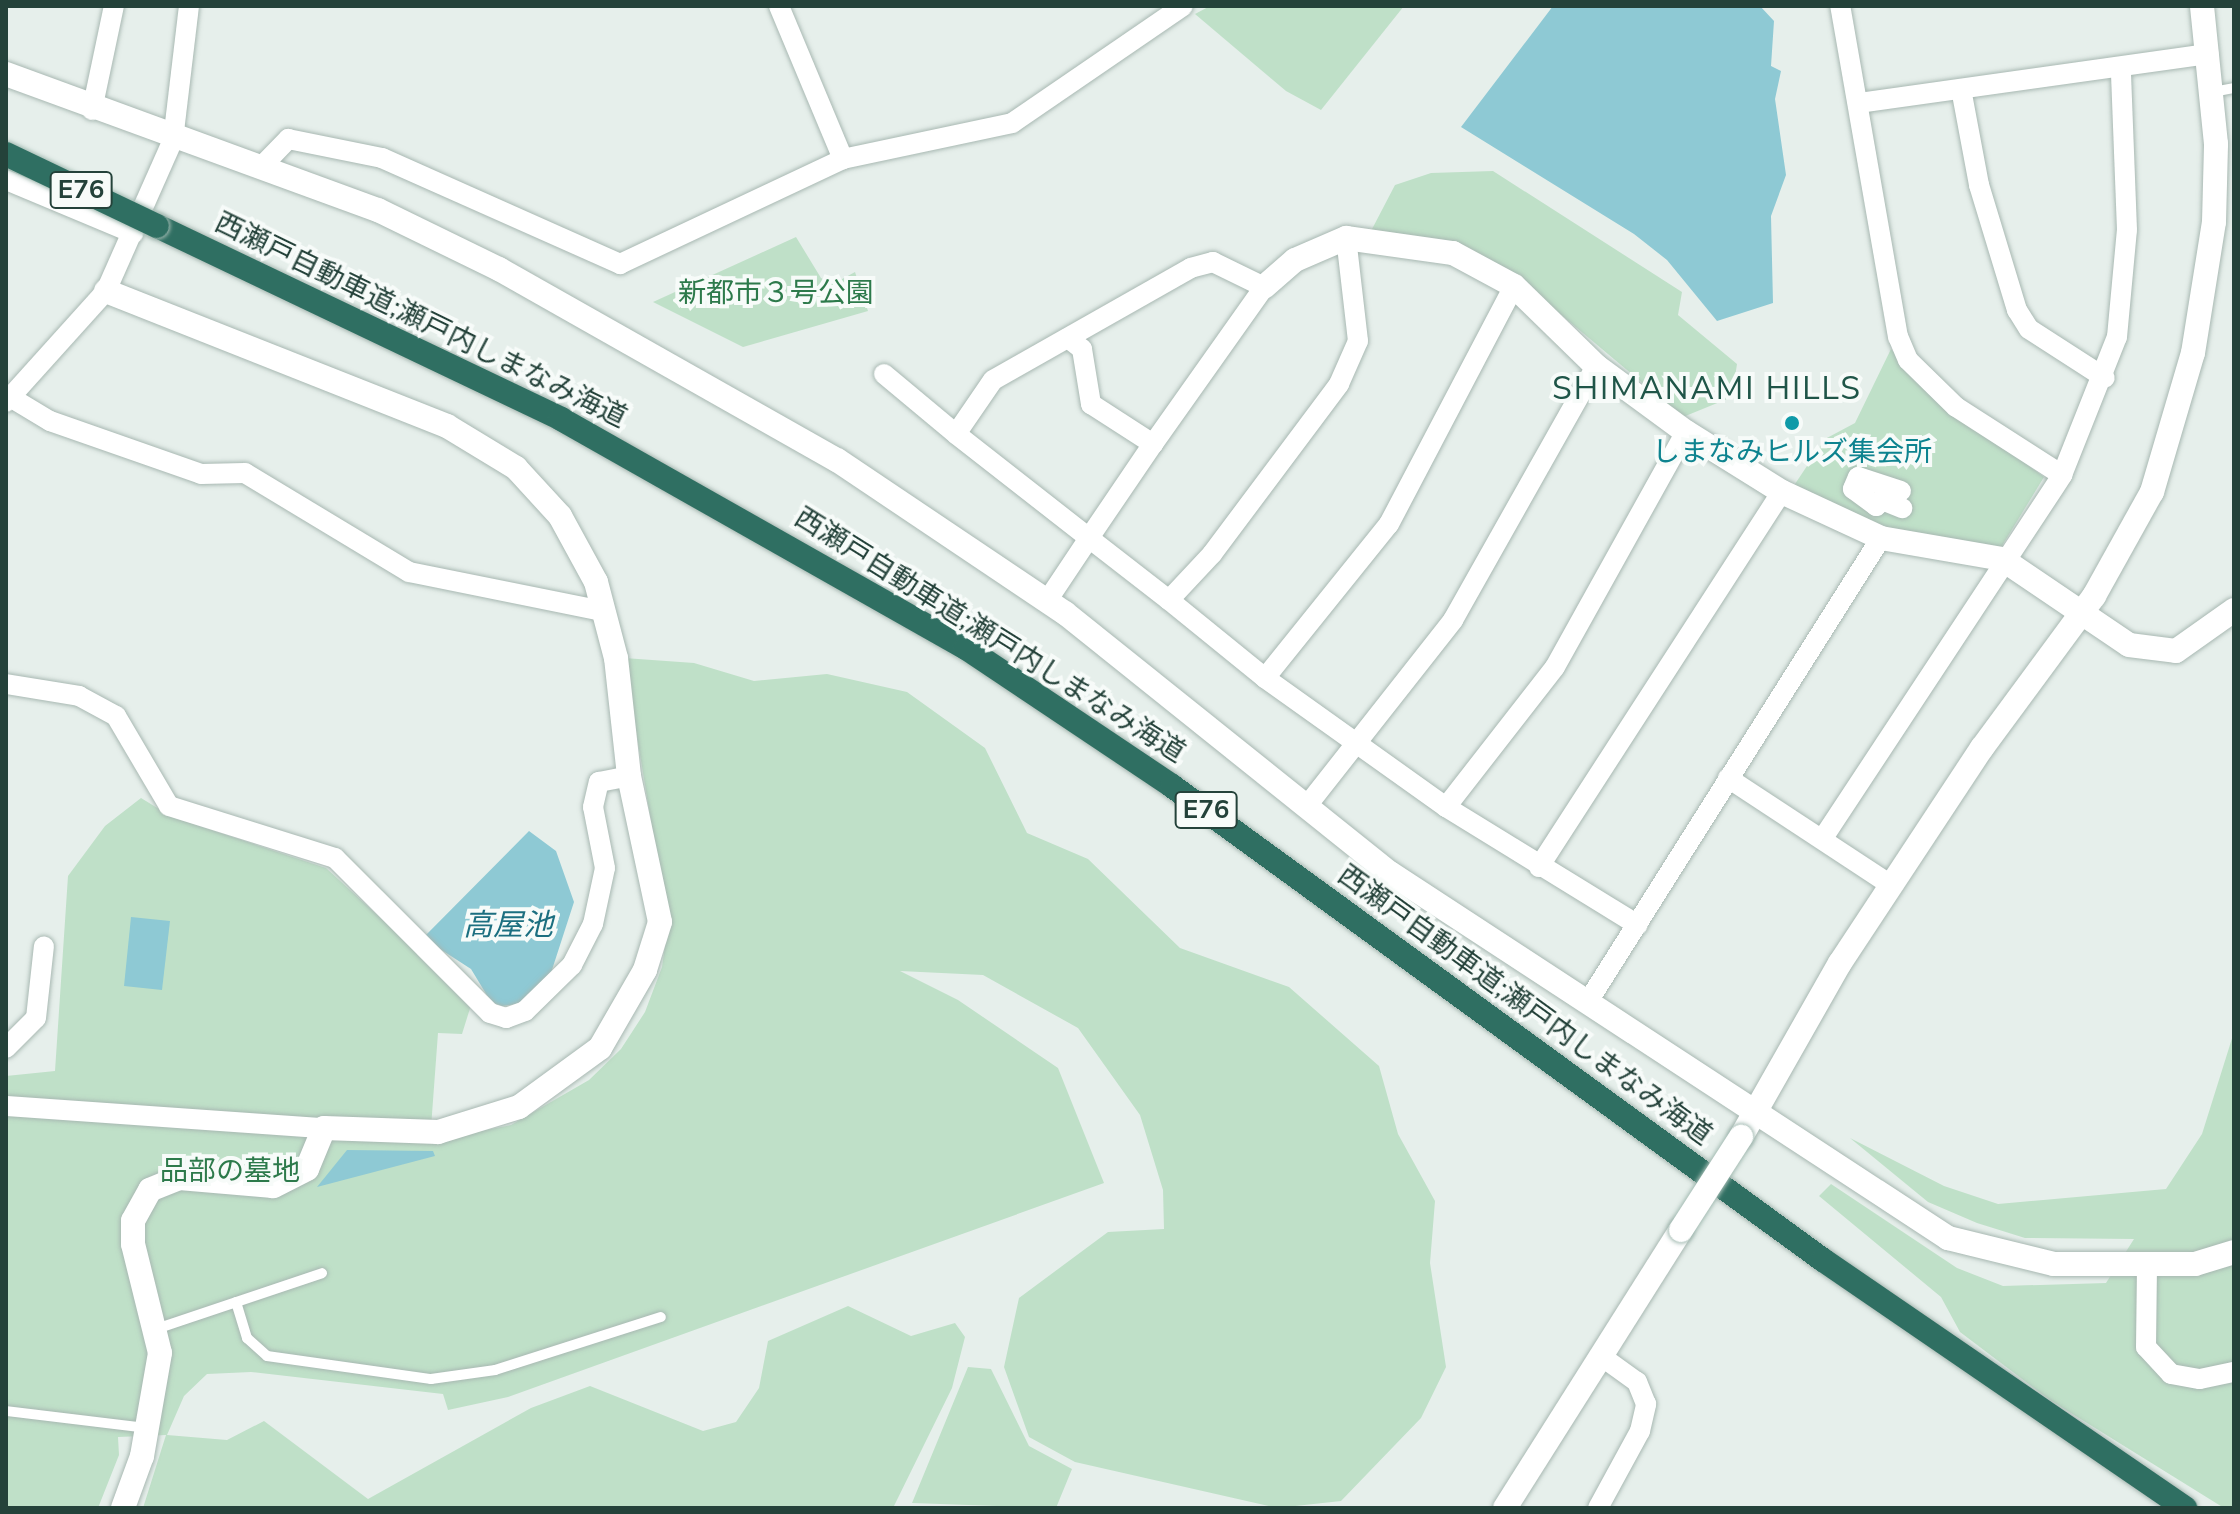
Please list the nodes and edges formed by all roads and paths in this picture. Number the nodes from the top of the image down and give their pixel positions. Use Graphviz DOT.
graph roads {
  1 [pos="114,6"];
  2 [pos="189,6"];
  3 [pos="779,6"];
  4 [pos="1183,6"];
  5 [pos="1840,6"];
  6 [pos="2202,6"];
  7 [pos="2209,54"];
  8 [pos="2121,71"];
  9 [pos="6,74"];
  10 [pos="2223,90"];
  11 [pos="1962,94"];
  12 [pos="1859,103"];
  13 [pos="92,110"];
  14 [pos="173,140"];
  15 [pos="6,154"];
  16 [pos="843,159"];
  17 [pos="264,164"];
  18 [pos="6,180"];
  19 [pos="133,233"];
  20 [pos="1346,238"];
  21 [pos="1514,286"];
  22 [pos="1264,287"];
  23 [pos="106,291"];
  24 [pos="1068,338"];
  25 [pos="1596,366"];
  26 [pos="884,374"];
  27 [pos="2105,378"];
  28 [pos="8,400"];
  29 [pos="1686,432"];
  30 [pos="956,434"];
  31 [pos="1153,444"];
  32 [pos="2062,475"];
  33 [pos="1782,492"];
  34 [pos="1089,538"];
  35 [pos="1881,538"];
  36 [pos="2002,559"];
  37 [pos="1169,600"];
  38 [pos="1047,601"];
  39 [pos="2234,610"];
  40 [pos="603,611"];
  41 [pos="2081,615"];
  42 [pos="1265,678"];
  43 [pos="6,684"];
  44 [pos="1356,738"];
  45 [pos="629,776"];
  46 [pos="1728,778"];
  47 [pos="1306,807"];
  48 [pos="1446,807"];
  49 [pos="1823,838"];
  50 [pos="1539,867"];
  51 [pos="1891,885"];
  52 [pos="1638,925"];
  53 [pos="44,946"];
  54 [pos="1589,1000"];
  55 [pos="6,1048"];
  56 [pos="6,1106"];
  57 [pos="1759,1110"];
  58 [pos="324,1128"];
  59 [pos="2234,1252"];
  60 [pos="2147,1266"];
  61 [pos="322,1273"];
  62 [pos="236,1302"];
  63 [pos="661,1317"];
  64 [pos="159,1328"];
  65 [pos="1601,1356"];
  66 [pos="2234,1372"];
  67 [pos="6,1411"];
  68 [pos="147,1428"];
  69 [pos="123,1508"];
  70 [pos="1505,1508"];
  71 [pos="1598,1508"];
  72 [pos="2185,1508"];
  1 -- 13 [label="street"];
  2 -- 14 [label="street"];
  3 -- 16 [label="street"];
  4 -- 16 [label="street"];
  5 -- 12 [label="street"];
  6 -- 7 [label="street"];
  7 -- 8 [label="street"];
  7 -- 10 [label="street"];
  8 -- 11 [label="street"];
  8 -- 27 [label="street"];
  9 -- 13 [label="street"];
  10 -- 41 [label="street"];
  11 -- 12 [label="street"];
  11 -- 27 [label="street"];
  12 -- 32 [label="street"];
  13 -- 14 [label="street"];
  14 -- 17 [label="street"];
  14 -- 19 [label="street"];
  15 -- 72 [label="highway, 西瀬戸自動車道;瀬戸内しまなみ海道 / E76, bridge"];
  16 -- 17 [label="street"];
  17 -- 38 [label="street"];
  18 -- 19 [label="street"];
  19 -- 23 [label="street"];
  20 -- 21 [label="street"];
  20 -- 22 [label="street"];
  20 -- 37 [label="street"];
  21 -- 25 [label="street"];
  21 -- 42 [label="street"];
  22 -- 24 [label="street"];
  22 -- 31 [label="street"];
  23 -- 28 [label="street"];
  23 -- 40 [label="street"];
  24 -- 30 [label="street"];
  24 -- 31 [label="street"];
  25 -- 29 [label="street"];
  25 -- 44 [label="street"];
  26 -- 30 [label="street"];
  27 -- 32 [label="street"];
  28 -- 40 [label="street"];
  29 -- 33 [label="street"];
  29 -- 48 [label="street"];
  30 -- 34 [label="street"];
  31 -- 34 [label="street"];
  32 -- 36 [label="street"];
  33 -- 35 [label="street"];
  33 -- 50 [label="street"];
  34 -- 37 [label="street"];
  34 -- 38 [label="street"];
  35 -- 36 [label="street"];
  35 -- 46 [label="street"];
  36 -- 41 [label="street"];
  36 -- 49 [label="street"];
  37 -- 42 [label="street"];
  38 -- 47 [label="street"];
  39 -- 41 [label="street"];
  40 -- 45 [label="street"];
  41 -- 51 [label="street"];
  42 -- 44 [label="street"];
  43 -- 45 [label="street"];
  44 -- 47 [label="street"];
  44 -- 48 [label="street"];
  45 -- 58 [label="street"];
  46 -- 49 [label="street"];
  46 -- 52 [label="street"];
  47 -- 54 [label="street"];
  48 -- 50 [label="street"];
  49 -- 51 [label="street"];
  50 -- 52 [label="street"];
  51 -- 57 [label="street"];
  52 -- 54 [label="street"];
  53 -- 55 [label="street"];
  54 -- 57 [label="street"];
  56 -- 58 [label="street"];
  57 -- 60 [label="street"];
  57 -- 65 [label="street, bridge"];
  58 -- 64 [label="street"];
  59 -- 60 [label="street"];
  60 -- 66 [label="street"];
  61 -- 62 [label="lane"];
  62 -- 63 [label="lane"];
  62 -- 64 [label="lane"];
  64 -- 68 [label="street"];
  65 -- 70 [label="street"];
  65 -- 71 [label="street"];
  67 -- 68 [label="lane"];
  68 -- 69 [label="street"];
}
